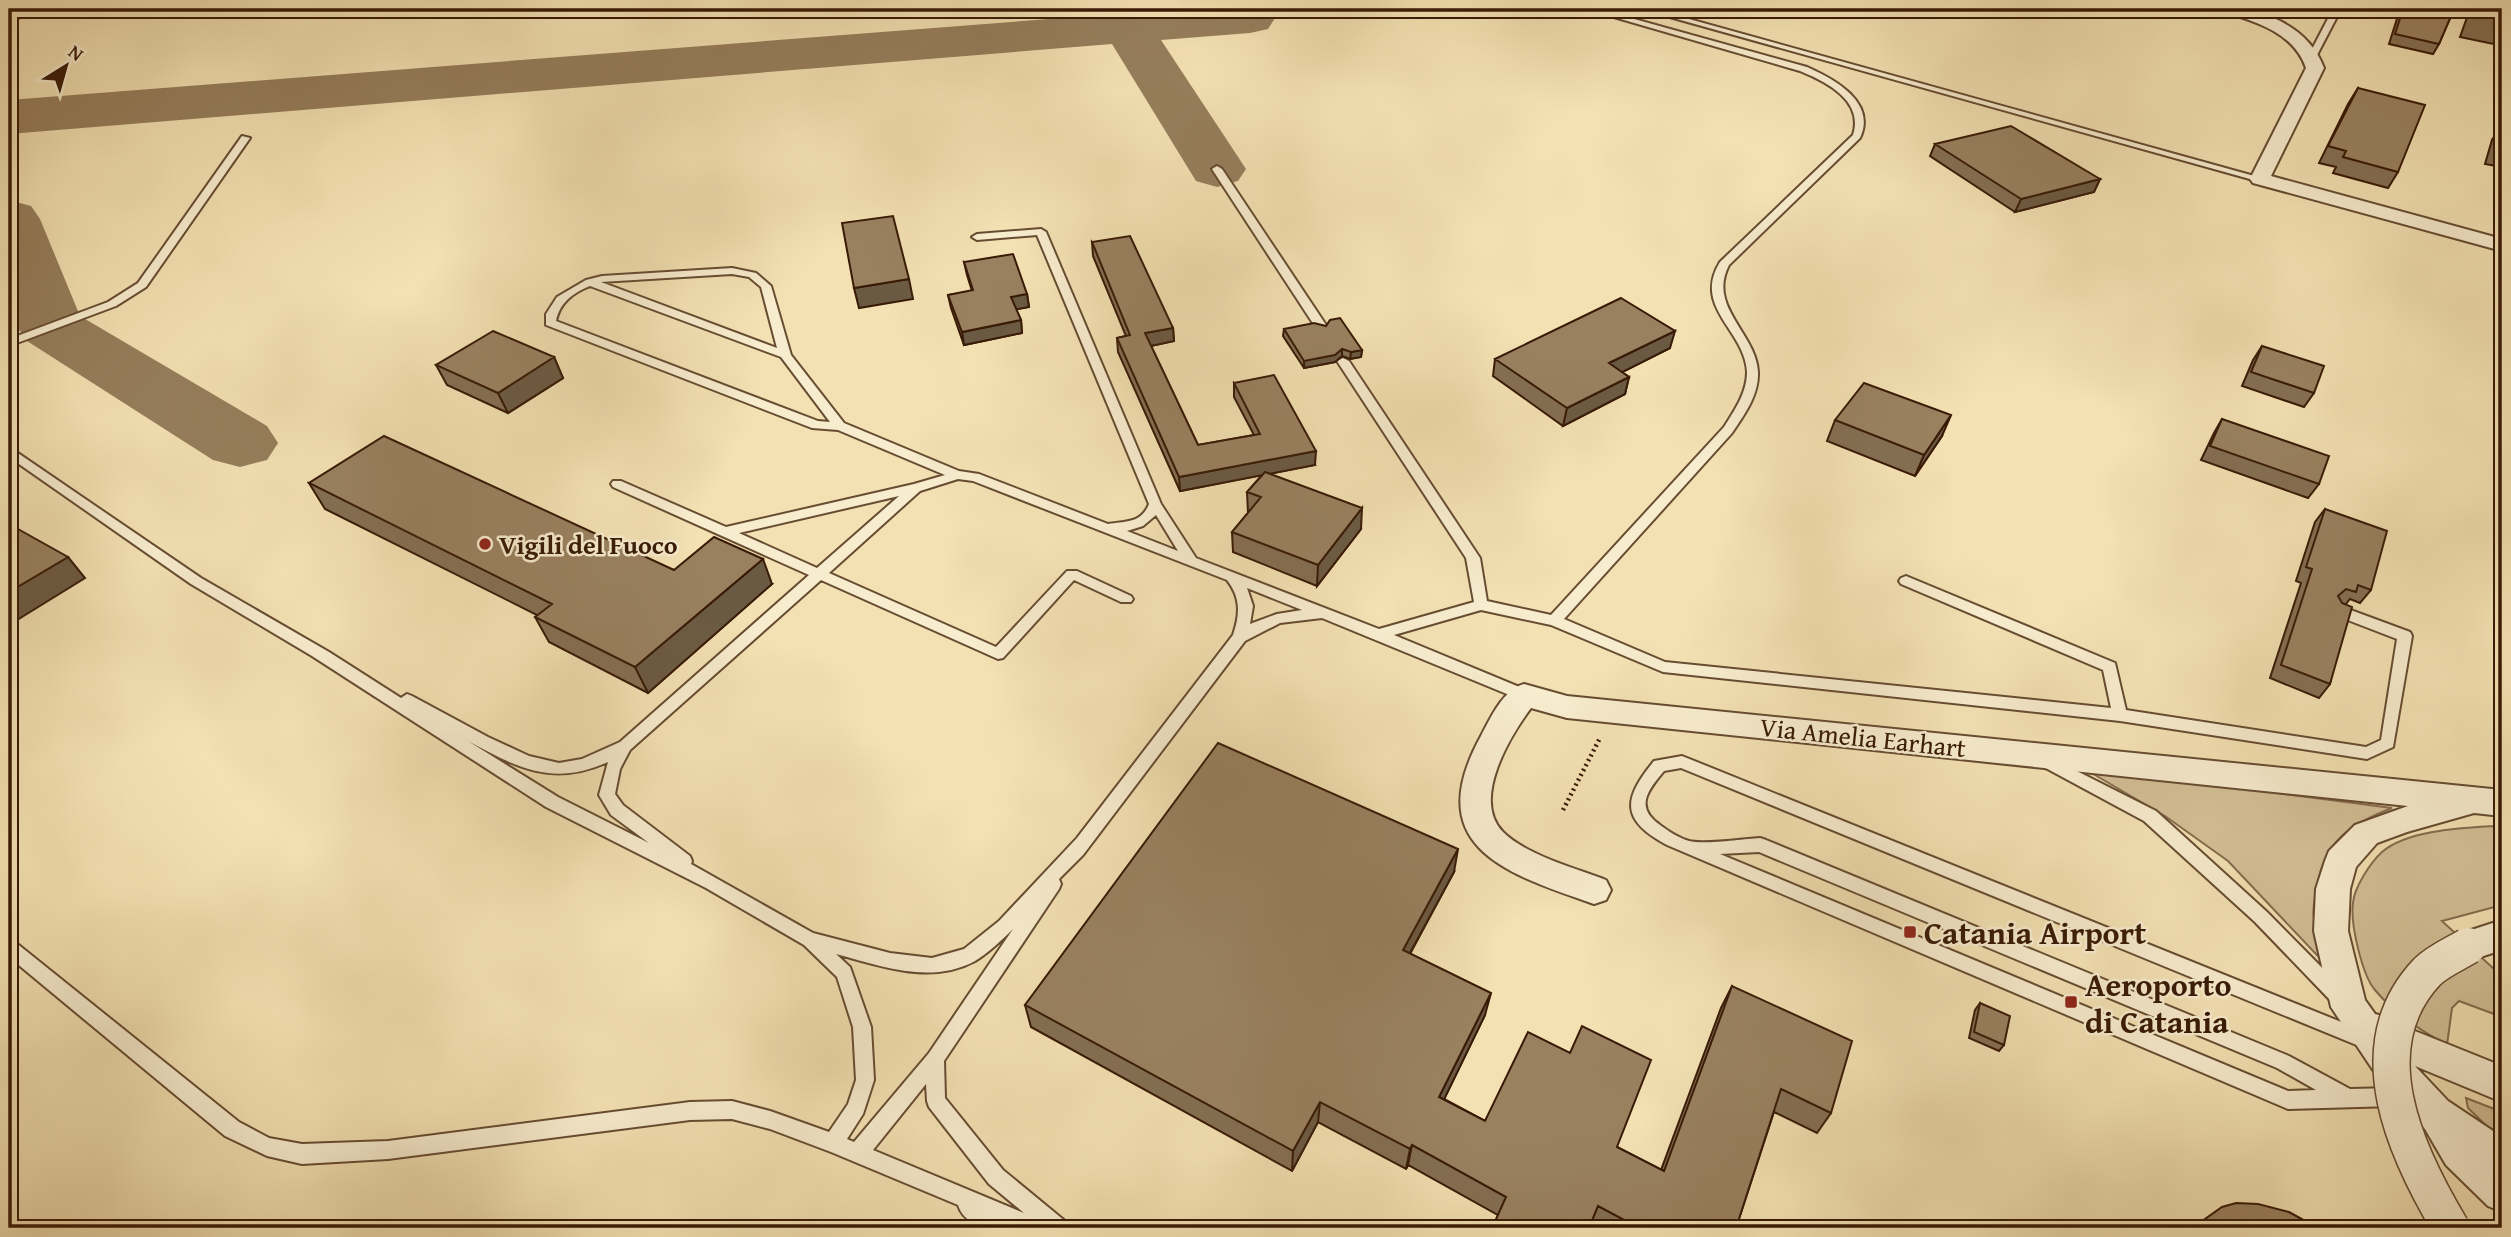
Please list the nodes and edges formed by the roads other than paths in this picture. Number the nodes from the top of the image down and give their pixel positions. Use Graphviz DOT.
graph roads {
  1 [pos="113,9"];
  2 [pos="1590,9"];
  3 [pos="1646,9"];
  4 [pos="2230,9"];
  5 [pos="2337,9"];
  6 [pos="9,16"];
  7 [pos="2312,57"];
  8 [pos="245,138"];
  9 [pos="1217,169"];
  10 [pos="2260,179"];
  11 [pos="976,237"];
  12 [pos="2502,245"];
  13 [pos="589,282"];
  14 [pos="1322,328"];
  15 [pos="9,343"];
  16 [pos="785,355"];
  17 [pos="1343,361"];
  18 [pos="840,426"];
  19 [pos="9,451"];
  20 [pos="957,475"];
  21 [pos="617,484"];
  22 [pos="916,488"];
  23 [pos="1155,504"];
  24 [pos="1098,525"];
  25 [pos="724,531"];
  26 [pos="1191,561"];
  27 [pos="819,574"];
  28 [pos="1225,574"];
  29 [pos="1906,581"];
  30 [pos="1126,598"];
  31 [pos="1481,605"];
  32 [pos="2337,610"];
  33 [pos="1337,618"];
  34 [pos="1554,621"];
  35 [pos="1378,634"];
  36 [pos="1240,637"];
  37 [pos="318,653"];
  38 [pos="1524,695"];
  39 [pos="2120,715"];
  40 [pos="625,747"];
  41 [pos="2033,755"];
  42 [pos="2491,801"];
  43 [pos="1081,843"];
  44 [pos="1689,848"];
  45 [pos="712,883"];
  46 [pos="1594,890"];
  47 [pos="2502,935"];
  48 [pos="809,939"];
  49 [pos="9,947"];
  50 [pos="2349,1007"];
  51 [pos="2376,1045"];
  52 [pos="934,1059"];
  53 [pos="2502,1084"];
  54 [pos="2348,1098"];
  55 [pos="2429,1108"];
  56 [pos="833,1143"];
  57 [pos="858,1153"];
  58 [pos="2502,1159"];
  59 [pos="944,1190"];
  60 [pos="2502,1192"];
  61 [pos="994,1228"];
  62 [pos="1037,1228"];
  63 [pos="1058,1228"];
  64 [pos="2451,1228"];
  1 -- 6 [label="lane"];
  2 -- 34 [label="lane"];
  3 -- 10 [label="lane"];
  4 -- 7 [label="street"];
  5 -- 7 [label="lane"];
  7 -- 10 [label="street"];
  8 -- 15 [label="lane"];
  9 -- 14 [label="lane"];
  10 -- 12 [label="street"];
  11 -- 23 [label="lane"];
  13 -- 16 [label="lane"];
  13 -- 16 [label="lane"];
  13 -- 18 [label="lane"];
  16 -- 18 [label="lane"];
  17 -- 31 [label="lane"];
  18 -- 20 [label="lane"];
  19 -- 37 [label="lane"];
  20 -- 22 [label="lane"];
  20 -- 24 [label="lane"];
  21 -- 25 [label="lane"];
  22 -- 25 [label="lane"];
  22 -- 27 [label="lane"];
  23 -- 24 [label="lane"];
  23 -- 26 [label="lane"];
  24 -- 26 [label="lane"];
  25 -- 27 [label="lane"];
  26 -- 28 [label="lane"];
  27 -- 30 [label="lane"];
  27 -- 40 [label="lane"];
  28 -- 33 [label="lane"];
  28 -- 36 [label="lane"];
  29 -- 39 [label="lane"];
  31 -- 34 [label="lane"];
  31 -- 35 [label="lane"];
  32 -- 39 [label="lane"];
  33 -- 35 [label="lane"];
  33 -- 36 [label="lane"];
  34 -- 39 [label="lane"];
  35 -- 38 [label="lane"];
  36 -- 43 [label="lane"];
  37 -- 40 [label="lane"];
  37 -- 45 [label="lane"];
  38 -- 41 [label="street, Via Amelia Earhart"];
  38 -- 46 [label="street"];
  40 -- 45 [label="lane"];
  41 -- 42 [label="street, Via Amelia Earhart"];
  41 -- 50 [label="lane"];
  42 -- 50 [label="street"];
  43 -- 48 [label="lane"];
  43 -- 52 [label="lane"];
  44 -- 51 [label="lane"];
  44 -- 54 [label="lane"];
  44 -- 54 [label="lane"];
  45 -- 48 [label="lane"];
  47 -- 64 [label="street, bridge"];
  48 -- 56 [label="lane"];
  49 -- 56 [label="lane"];
  50 -- 51 [label="street"];
  50 -- 53 [label="street"];
  51 -- 55 [label="street"];
  52 -- 57 [label="lane"];
  52 -- 63 [label="lane"];
  54 -- 55 [label="lane"];
  55 -- 58 [label="street"];
  55 -- 60 [label="street"];
  56 -- 57 [label="lane"];
  57 -- 59 [label="lane"];
  59 -- 61 [label="lane"];
  59 -- 62 [label="lane"];
}
